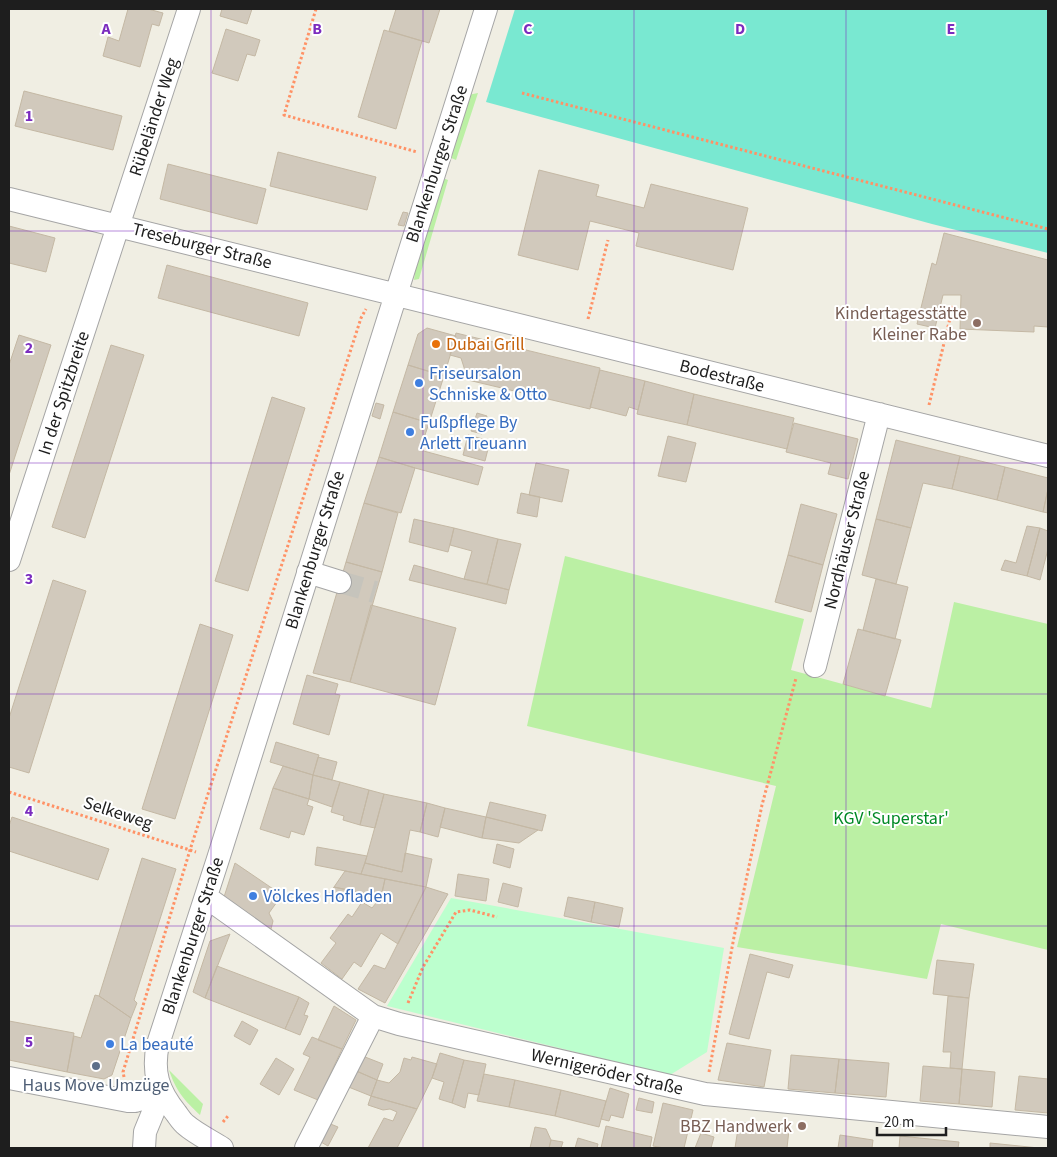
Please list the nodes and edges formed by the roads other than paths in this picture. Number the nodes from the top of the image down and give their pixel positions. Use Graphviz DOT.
graph roads {
  1 [pos="189,9"];
  2 [pos="486,9"];
  3 [pos="9,199"];
  4 [pos="119,226"];
  5 [pos="386,292"];
  6 [pos="879,414"];
  7 [pos="1048,456"];
  8 [pos="9,560"];
  9 [pos="308,572"];
  10 [pos="340,582"];
  11 [pos="815,666"];
  12 [pos="206,898"];
  13 [pos="373,1016"];
  14 [pos="9,1078"];
  15 [pos="161,1092"];
  16 [pos="1048,1127"];
  17 [pos="144,1148"];
  18 [pos="222,1148"];
  19 [pos="306,1148"];
  1 -- 4 [label="street, Rübeländer Weg"];
  2 -- 5 [label="street, Blankenburger Straße"];
  3 -- 4 [label="street, Treseburger Straße"];
  4 -- 5 [label="street, Treseburger Straße"];
  4 -- 8 [label="street, In der Spitzbreite"];
  5 -- 6 [label="street, Bodestraße"];
  5 -- 9 [label="street, Blankenburger Straße"];
  6 -- 7 [label="street, Bodestraße"];
  6 -- 11 [label="street, Nordhäuser Straße"];
  9 -- 10 [label="street"];
  9 -- 12 [label="street, Blankenburger Straße"];
  12 -- 13 [label="street, Wernigeröder Straße"];
  12 -- 15 [label="street, Blankenburger Straße"];
  13 -- 16 [label="street, Wernigeröder Straße"];
  13 -- 19 [label="street"];
  14 -- 15 [label="street"];
  15 -- 17 [label="street"];
  15 -- 18 [label="street"];
}
